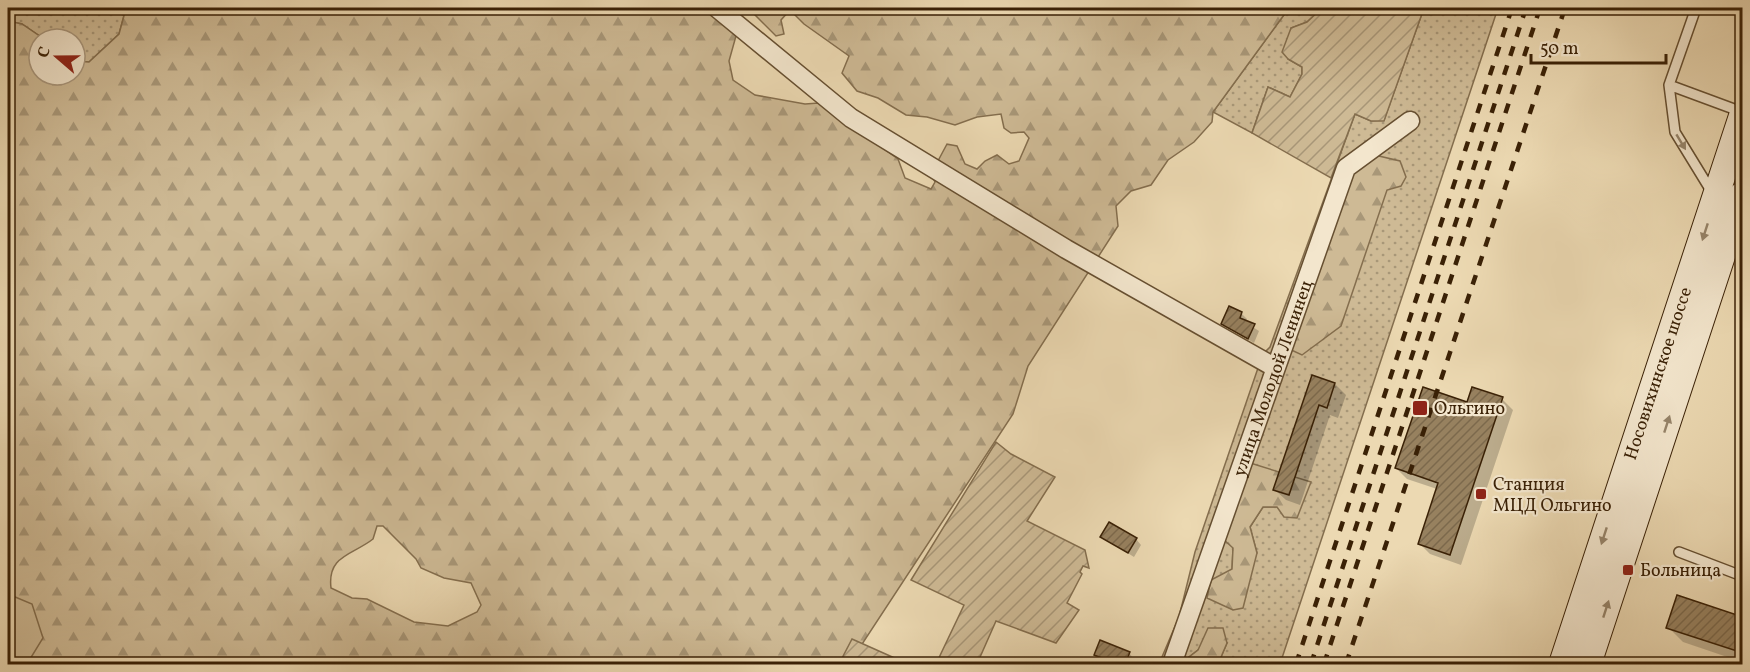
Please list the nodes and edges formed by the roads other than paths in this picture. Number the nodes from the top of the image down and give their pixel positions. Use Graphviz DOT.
graph roads {
  1 [pos="717,8"];
  2 [pos="1696,8"];
  3 [pos="1669,85"];
  4 [pos="1743,114"];
  5 [pos="1410,121"];
  6 [pos="1743,195"];
  7 [pos="1716,198"];
  8 [pos="1274,367"];
  9 [pos="1679,552"];
  10 [pos="1743,576"];
  11 [pos="1172,664"];
  12 [pos="1562,664"];
  13 [pos="1588,664"];
  1 -- 8 [label="street"];
  2 -- 3 [label="lane"];
  3 -- 4 [label="lane"];
  3 -- 7 [label="lane, one-way"];
  4 -- 7 [label="main road, Носовихинское шоссе"];
  5 -- 8 [label="street, улица Молодой Ленинец"];
  13 -- 6 [label="main road, Носовихинское шоссе, one-way"];
  7 -- 12 [label="main road, Носовихинское шоссе, one-way"];
  8 -- 11 [label="street, улица Молодой Ленинец"];
  9 -- 10 [label="lane"];
}
